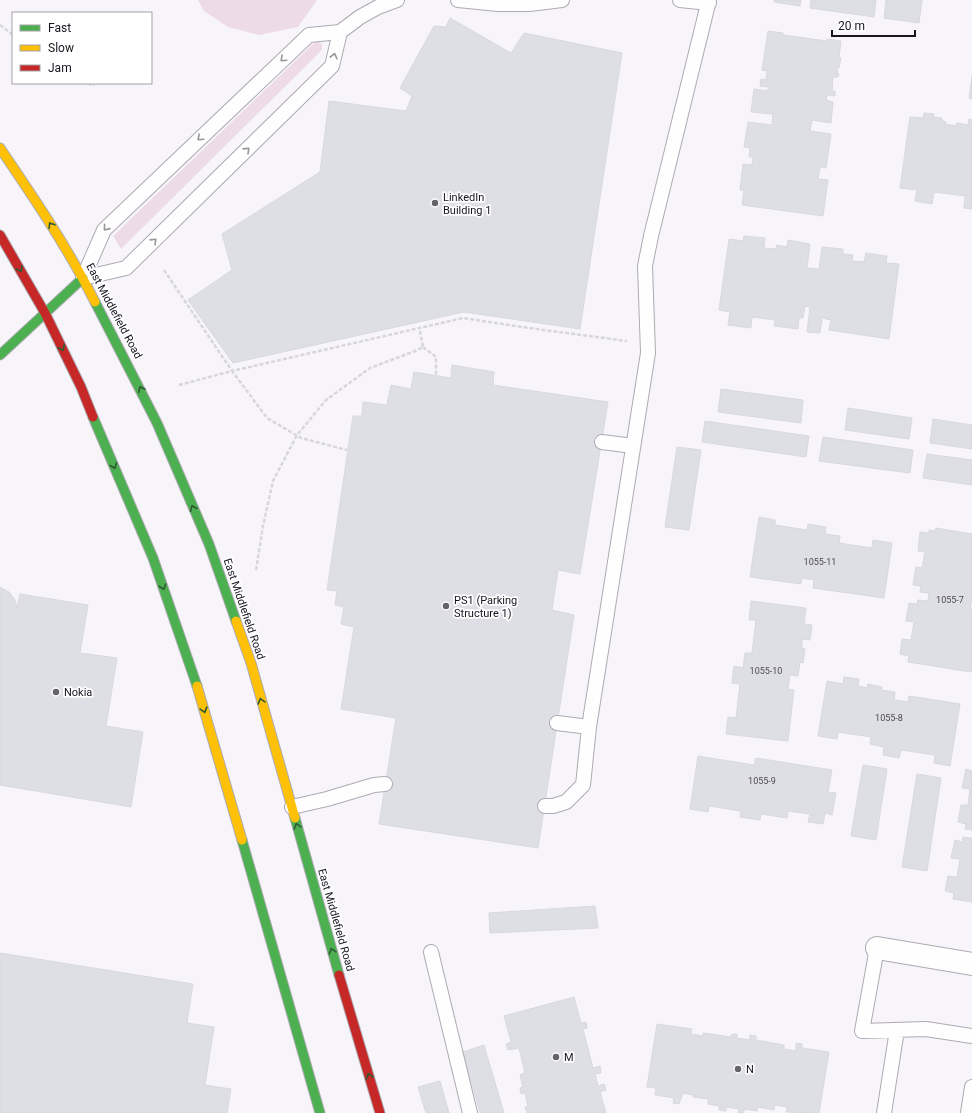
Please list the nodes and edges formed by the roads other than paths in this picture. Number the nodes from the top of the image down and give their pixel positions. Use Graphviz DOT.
graph roads {
  1 [pos="397,0"];
  2 [pos="458,0"];
  3 [pos="562,0"];
  4 [pos="680,0"];
  5 [pos="709,2"];
  6 [pos="340,32"];
  7 [pos="0,148"];
  8 [pos="0,235"];
  9 [pos="84,278"];
  10 [pos="45,313"];
  11 [pos="0,355"];
  12 [pos="602,442"];
  13 [pos="633,446"];
  14 [pos="557,723"];
  15 [pos="589,727"];
  16 [pos="385,784"];
  17 [pos="545,806"];
  18 [pos="292,808"];
  19 [pos="877,948"];
  20 [pos="431,952"];
  21 [pos="972,964"];
  22 [pos="897,1030"];
  23 [pos="972,1036"];
  24 [pos="972,1087"];
  25 [pos="320,1113"];
  26 [pos="380,1113"];
  27 [pos="470,1113"];
  28 [pos="884,1113"];
  29 [pos="968,1113"];
  1 -- 6 [label="lane"];
  2 -- 3 [label="lane"];
  4 -- 5 [label="lane"];
  5 -- 13 [label="lane"];
  6 -- 9 [label="lane, one-way"];
  9 -- 6 [label="lane, one-way"];
  9 -- 7 [label="main road, East Middlefield Road, one-way"];
  8 -- 10 [label="main road, one-way"];
  9 -- 10 [label="main road"];
  18 -- 9 [label="main road, East Middlefield Road, one-way"];
  10 -- 11 [label="main road"];
  10 -- 25 [label="main road, one-way"];
  12 -- 13 [label="lane"];
  13 -- 15 [label="lane"];
  14 -- 15 [label="lane"];
  15 -- 17 [label="lane"];
  16 -- 18 [label="lane"];
  26 -- 18 [label="main road, East Middlefield Road, one-way"];
  19 -- 21 [label="street"];
  19 -- 22 [label="lane"];
  20 -- 27 [label="lane"];
  22 -- 23 [label="lane"];
  22 -- 28 [label="lane"];
  24 -- 29 [label="lane"];
}
